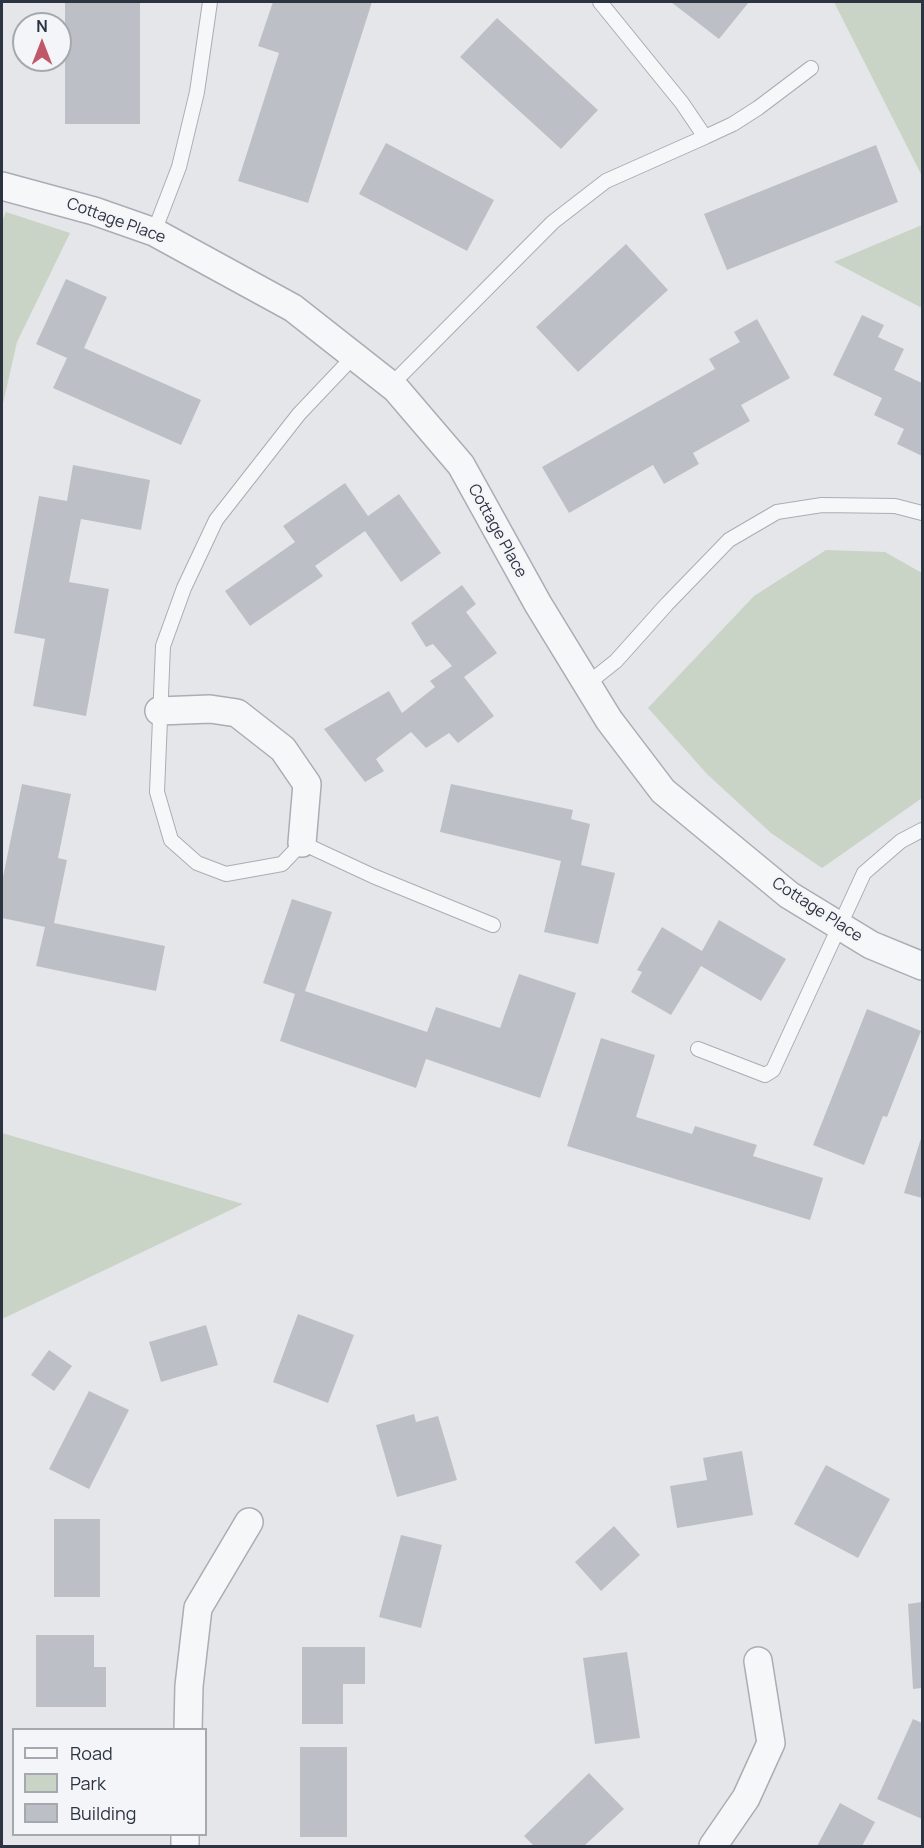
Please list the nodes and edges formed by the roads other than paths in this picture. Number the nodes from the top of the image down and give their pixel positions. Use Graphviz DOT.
graph roads {
  1 [pos="210,2"];
  2 [pos="600,2"];
  3 [pos="811,68"];
  4 [pos="705,137"];
  5 [pos="2,186"];
  6 [pos="154,232"];
  7 [pos="354,356"];
  8 [pos="391,385"];
  9 [pos="922,513"];
  10 [pos="587,684"];
  11 [pos="159,711"];
  12 [pos="922,830"];
  13 [pos="302,843"];
  14 [pos="493,925"];
  15 [pos="839,926"];
  16 [pos="922,966"];
  17 [pos="698,1049"];
  18 [pos="249,1522"];
  19 [pos="758,1660"];
  20 [pos="188,1728"];
  21 [pos="713,1846"];
  1 -- 6 [label="lane"];
  2 -- 4 [label="lane"];
  3 -- 4 [label="lane"];
  4 -- 8 [label="lane"];
  5 -- 6 [label="street, Cottage Place"];
  6 -- 7 [label="street, Cottage Place"];
  7 -- 8 [label="street, Cottage Place"];
  7 -- 11 [label="lane"];
  8 -- 10 [label="street, Cottage Place"];
  9 -- 10 [label="lane"];
  10 -- 15 [label="street, Cottage Place"];
  11 -- 13 [label="street"];
  11 -- 13 [label="lane"];
  12 -- 15 [label="lane"];
  13 -- 14 [label="lane"];
  15 -- 16 [label="street, Cottage Place"];
  15 -- 17 [label="lane"];
  18 -- 20 [label="street"];
  19 -- 21 [label="street"];
}
